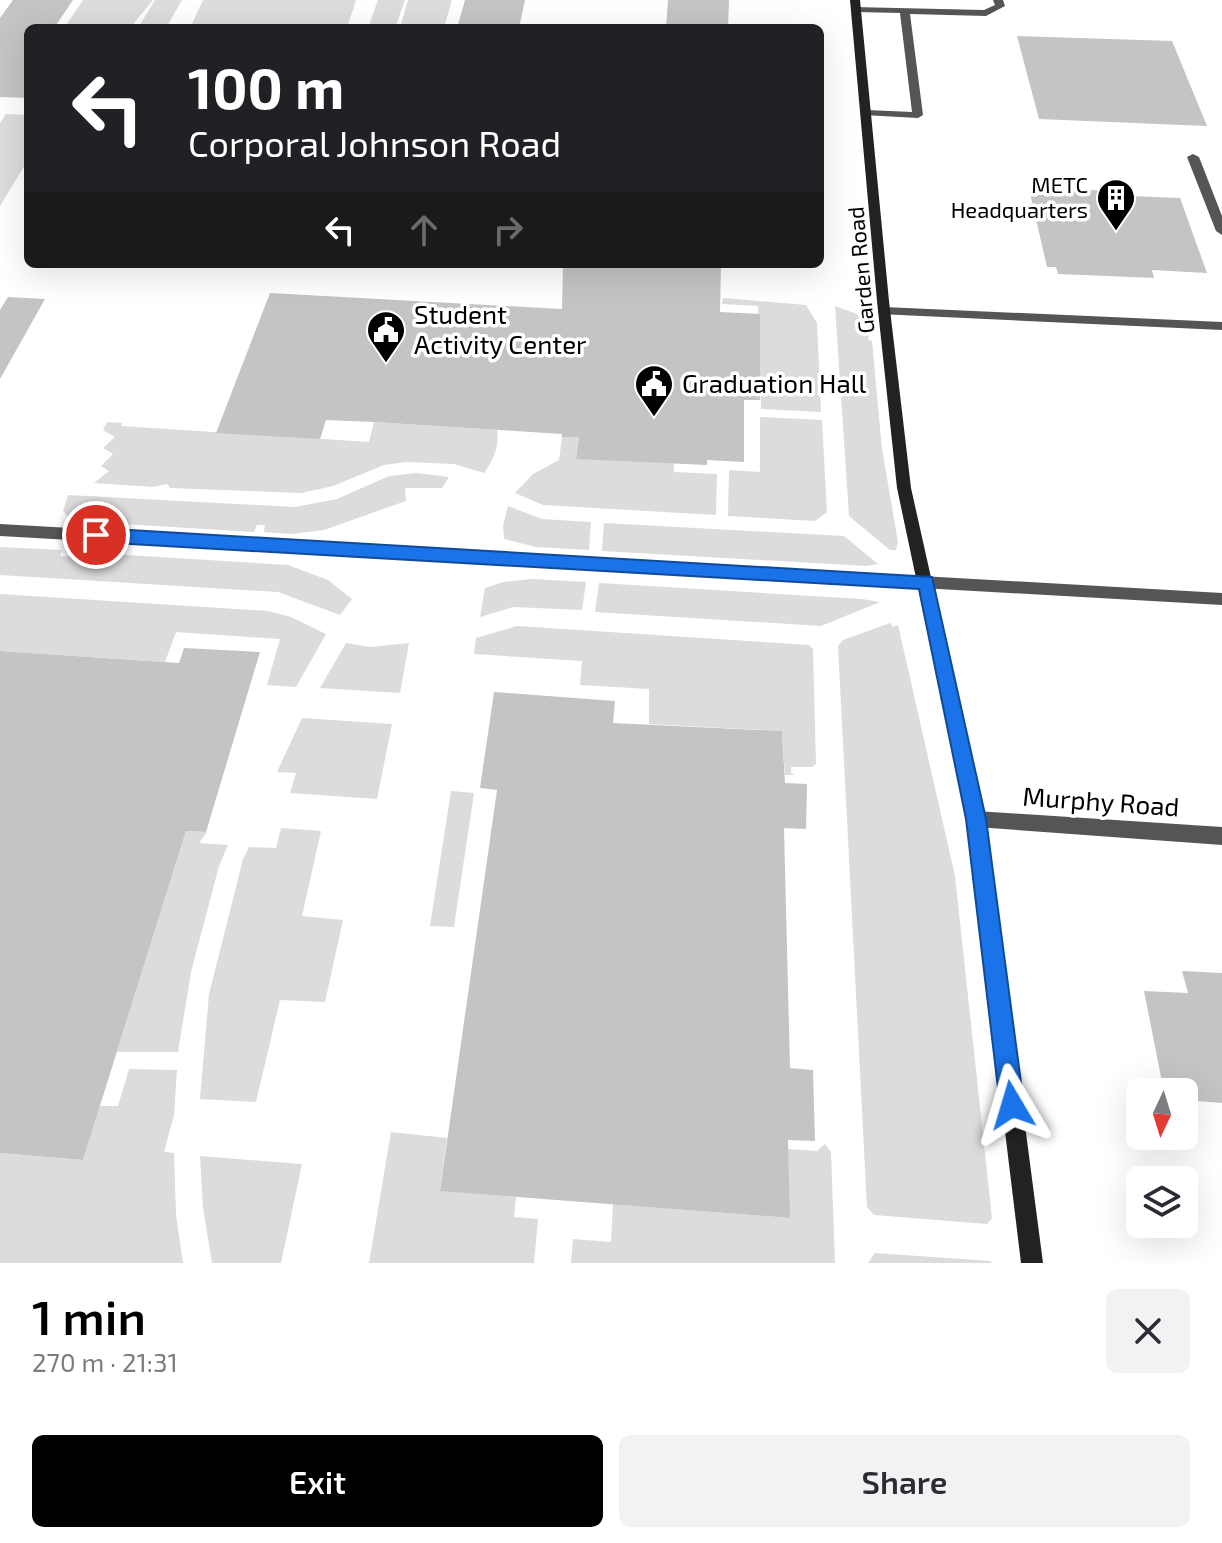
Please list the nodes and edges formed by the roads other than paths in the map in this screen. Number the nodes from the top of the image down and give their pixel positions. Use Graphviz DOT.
graph roads {
  1 [pos="998,0"];
  2 [pos="856,5"];
  3 [pos="905,11"];
  4 [pos="867,113"];
  5 [pos="1193,157"];
  6 [pos="1222,231"];
  7 [pos="884,311"];
  8 [pos="1222,326"];
  9 [pos="0,530"];
  10 [pos="926,582"];
  11 [pos="1222,599"];
  12 [pos="976,819"];
  13 [pos="1222,836"];
  14 [pos="1032,1263"];
  1 -- 3 [label="street"];
  2 -- 3 [label="street"];
  2 -- 4 [label="street, Garden Road"];
  3 -- 4 [label="street"];
  4 -- 7 [label="street, Garden Road"];
  5 -- 6 [label="street"];
  7 -- 8 [label="street"];
  7 -- 10 [label="street, Garden Road"];
  9 -- 10 [label="street"];
  10 -- 11 [label="street"];
  10 -- 12 [label="street, Garden Road"];
  12 -- 13 [label="street, Murphy Road"];
  12 -- 14 [label="street, Garden Road"];
}
